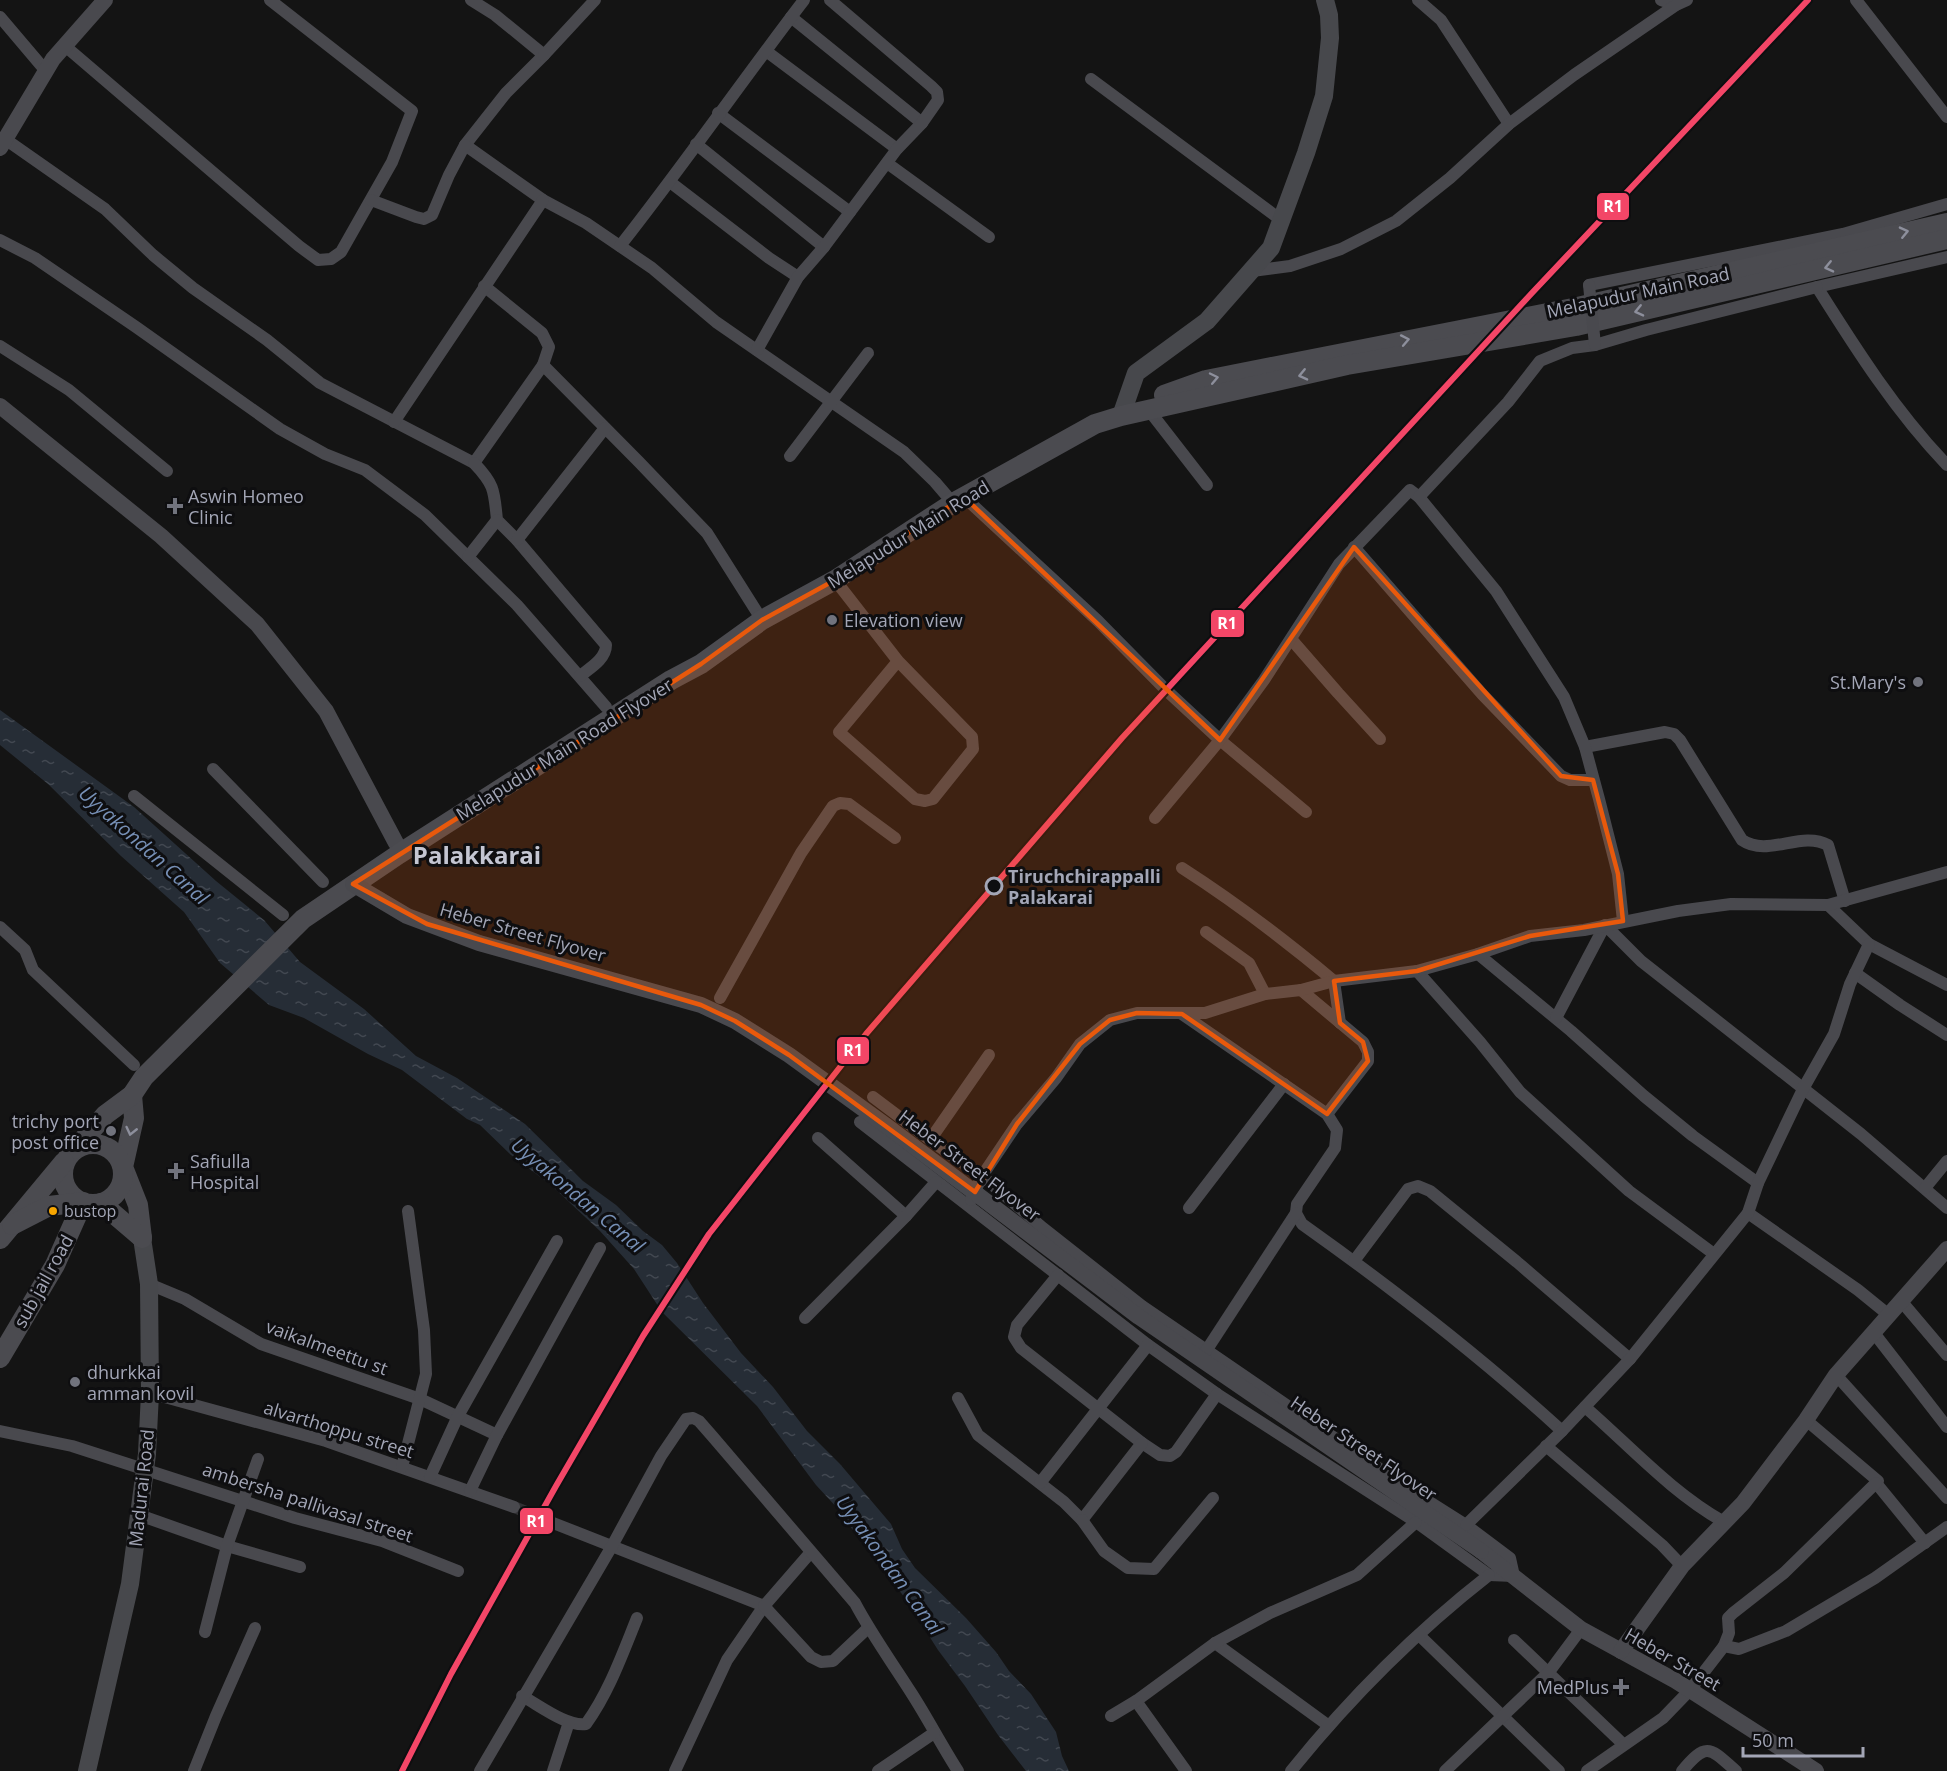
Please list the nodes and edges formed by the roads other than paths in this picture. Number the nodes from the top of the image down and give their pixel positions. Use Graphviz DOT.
graph roads {
  1 [pos="105,0"];
  2 [pos="270,0"];
  3 [pos="471,0"];
  4 [pos="595,0"];
  5 [pos="804,0"];
  6 [pos="830,0"];
  7 [pos="1418,0"];
  8 [pos="1661,0"];
  9 [pos="1856,0"];
  10 [pos="1681,3"];
  11 [pos="1328,5"];
  12 [pos="0,17"];
  13 [pos="791,17"];
  14 [pos="64,46"];
  15 [pos="766,51"];
  16 [pos="544,55"];
  17 [pos="45,70"];
  18 [pos="1091,79"];
  19 [pos="718,113"];
  20 [pos="1947,117"];
  21 [pos="922,123"];
  22 [pos="1509,124"];
  23 [pos="2,143"];
  24 [pos="696,144"];
  25 [pos="465,145"];
  26 [pos="897,149"];
  27 [pos="887,163"];
  28 [pos="670,182"];
  29 [pos="371,200"];
  30 [pos="543,200"];
  31 [pos="1947,204"];
  32 [pos="850,212"];
  33 [pos="1281,220"];
  34 [pos="1947,223"];
  35 [pos="989,237"];
  36 [pos="1947,239"];
  37 [pos="0,240"];
  38 [pos="620,246"];
  39 [pos="824,247"];
  40 [pos="1947,257"];
  41 [pos="1252,271"];
  42 [pos="798,277"];
  43 [pos="484,286"];
  44 [pos="1817,287"];
  45 [pos="1595,345"];
  46 [pos="0,346"];
  47 [pos="757,350"];
  48 [pos="868,353"];
  49 [pos="543,365"];
  50 [pos="830,401"];
  51 [pos="0,406"];
  52 [pos="1148,409"];
  53 [pos="1121,416"];
  54 [pos="394,422"];
  55 [pos="605,428"];
  56 [pos="790,456"];
  57 [pos="474,463"];
  58 [pos="1947,465"];
  59 [pos="167,471"];
  60 [pos="1208,485"];
  61 [pos="1419,497"];
  62 [pos="959,500"];
  63 [pos="497,520"];
  64 [pos="517,540"];
  65 [pos="1354,547"];
  66 [pos="468,558"];
  67 [pos="835,580"];
  68 [pos="762,620"];
  69 [pos="1292,639"];
  70 [pos="898,661"];
  71 [pos="701,664"];
  72 [pos="580,676"];
  73 [pos="606,707"];
  74 [pos="1380,739"];
  75 [pos="1220,740"];
  76 [pos="1585,747"];
  77 [pos="213,770"];
  78 [pos="1593,780"];
  79 [pos="134,796"];
  80 [pos="1306,812"];
  81 [pos="1155,818"];
  82 [pos="895,838"];
  83 [pos="396,843"];
  84 [pos="1182,868"];
  85 [pos="1947,872"];
  86 [pos="323,882"];
  87 [pos="353,884"];
  88 [pos="1845,901"];
  89 [pos="1828,905"];
  90 [pos="283,915"];
  91 [pos="1623,921"];
  92 [pos="1605,925"];
  93 [pos="0,927"];
  94 [pos="1206,932"];
  95 [pos="1869,944"];
  96 [pos="1478,954"];
  97 [pos="1417,970"];
  98 [pos="1855,972"];
  99 [pos="1334,981"];
  100 [pos="1947,985"];
  101 [pos="1301,990"];
  102 [pos="1265,994"];
  103 [pos="720,998"];
  104 [pos="1182,1014"];
  105 [pos="1556,1018"];
  106 [pos="1340,1023"];
  107 [pos="1947,1035"];
  108 [pos="989,1055"];
  109 [pos="139,1071"];
  110 [pos="1284,1084"];
  111 [pos="1803,1089"];
  112 [pos="132,1095"];
  113 [pos="873,1097"];
  114 [pos="1327,1114"];
  115 [pos="860,1122"];
  116 [pos="818,1138"];
  117 [pos="930,1140"];
  118 [pos="70,1155"];
  119 [pos="1947,1161"];
  120 [pos="123,1167"];
  121 [pos="982,1176"];
  122 [pos="936,1182"];
  123 [pos="1758,1183"];
  124 [pos="1924,1188"];
  125 [pos="92,1203"];
  126 [pos="968,1207"];
  127 [pos="1189,1208"];
  128 [pos="1947,1208"];
  129 [pos="408,1211"];
  130 [pos="1296,1213"];
  131 [pos="1748,1213"];
  132 [pos="906,1216"];
  133 [pos="6,1232"];
  134 [pos="142,1238"];
  135 [pos="557,1241"];
  136 [pos="600,1248"];
  137 [pos="1947,1249"];
  138 [pos="1714,1254"];
  139 [pos="1354,1261"];
  140 [pos="1058,1275"];
  141 [pos="149,1284"];
  142 [pos="1902,1302"];
  143 [pos="1890,1316"];
  144 [pos="805,1318"];
  145 [pos="1874,1333"];
  146 [pos="1148,1345"];
  147 [pos="1206,1351"];
  148 [pos="1947,1355"];
  149 [pos="0,1358"];
  150 [pos="1630,1359"];
  151 [pos="1836,1375"];
  152 [pos="150,1393"];
  153 [pos="1217,1394"];
  154 [pos="958,1398"];
  155 [pos="420,1399"];
  156 [pos="1585,1407"];
  157 [pos="1099,1408"];
  158 [pos="458,1416"];
  159 [pos="1806,1420"];
  160 [pos="1947,1427"];
  161 [pos="0,1431"];
  162 [pos="1562,1431"];
  163 [pos="497,1435"];
  164 [pos="1142,1443"];
  165 [pos="1546,1446"];
  166 [pos="258,1459"];
  167 [pos="402,1467"];
  168 [pos="145,1470"];
  169 [pos="430,1477"];
  170 [pos="1040,1483"];
  171 [pos="1876,1483"];
  172 [pos="470,1491"];
  173 [pos="1213,1498"];
  174 [pos="1947,1498"];
  175 [pos="244,1501"];
  176 [pos="514,1507"];
  177 [pos="139,1515"];
  178 [pos="1082,1520"];
  179 [pos="548,1521"];
  180 [pos="1416,1522"];
  181 [pos="1724,1522"];
  182 [pos="1466,1525"];
  183 [pos="1947,1527"];
  184 [pos="1925,1543"];
  185 [pos="228,1546"];
  186 [pos="612,1546"];
  187 [pos="811,1552"];
  188 [pos="1682,1566"];
  189 [pos="300,1567"];
  190 [pos="458,1571"];
  191 [pos="1489,1575"];
  192 [pos="1514,1576"];
  193 [pos="764,1606"];
  194 [pos="637,1618"];
  195 [pos="255,1628"];
  196 [pos="868,1628"];
  197 [pos="1581,1629"];
  198 [pos="205,1632"];
  199 [pos="1419,1635"];
  200 [pos="1514,1640"];
  201 [pos="1215,1643"];
  202 [pos="1724,1646"];
  203 [pos="1621,1651"];
  204 [pos="1549,1672"];
  205 [pos="1690,1690"];
  206 [pos="522,1696"];
  207 [pos="1136,1701"];
  208 [pos="1503,1715"];
  209 [pos="1111,1716"];
  210 [pos="568,1722"];
  211 [pos="1329,1726"];
  212 [pos="934,1733"];
  213 [pos="1623,1744"];
  214 [pos="87,1771"];
  215 [pos="194,1771"];
  216 [pos="480,1771"];
  217 [pos="553,1771"];
  218 [pos="675,1771"];
  219 [pos="878,1771"];
  220 [pos="958,1771"];
  221 [pos="1186,1771"];
  222 [pos="1292,1771"];
  223 [pos="1445,1771"];
  224 [pos="1559,1771"];
  225 [pos="1587,1771"];
  226 [pos="1682,1771"];
  227 [pos="1736,1771"];
  228 [pos="1816,1771"];
  1 -- 14 [label="street"];
  2 -- 29 [label="street"];
  3 -- 16 [label="street"];
  4 -- 16 [label="street"];
  5 -- 13 [label="street"];
  6 -- 21 [label="street"];
  7 -- 22 [label="street"];
  8 -- 10 [label="street"];
  9 -- 20 [label="street"];
  10 -- 22 [label="street"];
  11 -- 33 [label="main road"];
  12 -- 17 [label="street"];
  13 -- 15 [label="street"];
  13 -- 21 [label="street"];
  14 -- 17 [label="street"];
  14 -- 29 [label="street"];
  15 -- 19 [label="street"];
  15 -- 26 [label="street"];
  16 -- 25 [label="street"];
  17 -- 23 [label="street"];
  18 -- 33 [label="street"];
  19 -- 24 [label="street"];
  19 -- 32 [label="street"];
  21 -- 26 [label="street"];
  22 -- 41 [label="street"];
  23 -- 54 [label="street"];
  24 -- 28 [label="street"];
  24 -- 39 [label="street"];
  25 -- 29 [label="street"];
  25 -- 30 [label="street"];
  26 -- 27 [label="street"];
  27 -- 32 [label="street"];
  27 -- 35 [label="street"];
  28 -- 38 [label="street"];
  28 -- 42 [label="street"];
  30 -- 38 [label="street"];
  30 -- 43 [label="street"];
  31 -- 45 [label="street, bridge"];
  32 -- 39 [label="street"];
  33 -- 41 [label="main road"];
  53 -- 34 [label="main road, Melapudur Main Road, one-way"];
  36 -- 52 [label="main road, Melapudur Main Road, one-way"];
  37 -- 66 [label="street"];
  38 -- 47 [label="street"];
  39 -- 42 [label="street"];
  40 -- 44 [label="street"];
  41 -- 53 [label="main road"];
  42 -- 47 [label="street"];
  43 -- 49 [label="street"];
  43 -- 54 [label="street"];
  44 -- 45 [label="street"];
  44 -- 58 [label="street"];
  45 -- 61 [label="street"];
  46 -- 59 [label="street"];
  47 -- 50 [label="street"];
  48 -- 50 [label="street"];
  49 -- 55 [label="street"];
  49 -- 57 [label="street"];
  50 -- 56 [label="street"];
  50 -- 62 [label="street"];
  51 -- 83 [label="street"];
  52 -- 53 [label="main road, Melapudur Main Road"];
  52 -- 60 [label="street"];
  53 -- 62 [label="main road, Melapudur Main Road"];
  54 -- 57 [label="street"];
  55 -- 64 [label="street"];
  55 -- 68 [label="street"];
  57 -- 63 [label="street"];
  61 -- 65 [label="street"];
  61 -- 76 [label="street"];
  62 -- 67 [label="main road, Melapudur Main Road"];
  62 -- 75 [label="street"];
  63 -- 64 [label="street"];
  63 -- 66 [label="street"];
  64 -- 72 [label="street"];
  65 -- 69 [label="street"];
  65 -- 78 [label="street"];
  66 -- 72 [label="street"];
  67 -- 68 [label="main road, Melapudur Main Road"];
  67 -- 70 [label="street"];
  68 -- 71 [label="main road, Melapudur Main Road"];
  69 -- 74 [label="street"];
  69 -- 75 [label="street"];
  70 -- 70 [label="street"];
  71 -- 87 [label="main road, Melapudur Main Road Flyover"];
  72 -- 73 [label="street"];
  75 -- 80 [label="street"];
  75 -- 81 [label="street"];
  76 -- 78 [label="street"];
  76 -- 88 [label="street"];
  77 -- 86 [label="street"];
  78 -- 91 [label="street"];
  79 -- 90 [label="street"];
  82 -- 103 [label="street"];
  84 -- 99 [label="street"];
  85 -- 88 [label="street"];
  87 -- 109 [label="main road, Melapudur Main Road Flyover"];
  87 -- 192 [label="street, Heber Street Flyover, bridge"];
  88 -- 89 [label="street"];
  89 -- 91 [label="street"];
  89 -- 95 [label="street"];
  91 -- 92 [label="street"];
  92 -- 96 [label="street"];
  92 -- 105 [label="street"];
  92 -- 111 [label="street"];
  93 -- 109 [label="street"];
  94 -- 102 [label="street"];
  95 -- 98 [label="street"];
  95 -- 100 [label="street"];
  96 -- 97 [label="street"];
  96 -- 105 [label="street"];
  97 -- 99 [label="street"];
  97 -- 138 [label="street"];
  98 -- 107 [label="street"];
  98 -- 111 [label="street"];
  99 -- 101 [label="street"];
  99 -- 106 [label="street"];
  101 -- 102 [label="street"];
  101 -- 106 [label="street"];
  102 -- 104 [label="street"];
  104 -- 110 [label="street"];
  104 -- 121 [label="street"];
  105 -- 123 [label="street"];
  106 -- 114 [label="street"];
  108 -- 117 [label="street"];
  109 -- 112 [label="main road, Melapudur Main Road Flyover"];
  110 -- 114 [label="street"];
  110 -- 127 [label="street"];
  111 -- 123 [label="street"];
  111 -- 124 [label="street"];
  112 -- 118 [label="main road"];
  112 -- 120 [label="main road, one-way"];
  113 -- 117 [label="street"];
  114 -- 130 [label="street"];
  115 -- 122 [label="street"];
  116 -- 132 [label="street"];
  117 -- 121 [label="street"];
  118 -- 120 [label="main road"];
  118 -- 125 [label="main road"];
  118 -- 133 [label="main road"];
  119 -- 124 [label="street"];
  120 -- 125 [label="main road"];
  120 -- 134 [label="main road, Madurai Road"];
  121 -- 126 [label="street"];
  121 -- 147 [label="street"];
  122 -- 126 [label="street"];
  122 -- 132 [label="street"];
  123 -- 131 [label="street"];
  124 -- 128 [label="street"];
  125 -- 133 [label="main road"];
  125 -- 134 [label="main road"];
  125 -- 149 [label="main road, sub jail road"];
  126 -- 140 [label="street"];
  129 -- 155 [label="street"];
  130 -- 139 [label="street"];
  130 -- 147 [label="street"];
  131 -- 138 [label="street"];
  131 -- 143 [label="street"];
  132 -- 144 [label="street"];
  134 -- 141 [label="main road, Madurai Road"];
  135 -- 158 [label="street"];
  136 -- 163 [label="street"];
  137 -- 142 [label="street"];
  138 -- 150 [label="street"];
  139 -- 150 [label="street"];
  139 -- 162 [label="street"];
  140 -- 146 [label="street"];
  140 -- 157 [label="street"];
  141 -- 152 [label="main road, Madurai Road"];
  141 -- 155 [label="street, vaikalmeettu st"];
  142 -- 143 [label="street"];
  142 -- 148 [label="street"];
  143 -- 145 [label="street"];
  145 -- 151 [label="street"];
  145 -- 160 [label="street"];
  146 -- 153 [label="street"];
  146 -- 157 [label="street"];
  147 -- 182 [label="street"];
  150 -- 156 [label="street"];
  151 -- 159 [label="street"];
  151 -- 174 [label="street"];
  152 -- 167 [label="street, alvarthoppu street"];
  152 -- 168 [label="main road, Madurai Road"];
  153 -- 164 [label="street"];
  153 -- 180 [label="street"];
  154 -- 170 [label="street"];
  155 -- 158 [label="street, vaikalmeettu st"];
  155 -- 167 [label="street"];
  156 -- 162 [label="street"];
  156 -- 181 [label="street"];
  157 -- 164 [label="street"];
  157 -- 170 [label="street"];
  158 -- 163 [label="street, vaikalmeettu st"];
  158 -- 169 [label="street"];
  159 -- 171 [label="street"];
  159 -- 181 [label="street"];
  161 -- 168 [label="street, ambersha pallivasal street"];
  162 -- 165 [label="street"];
  163 -- 172 [label="street"];
  164 -- 178 [label="street"];
  165 -- 182 [label="street"];
  165 -- 188 [label="street"];
  166 -- 175 [label="street"];
  167 -- 169 [label="street, alvarthoppu street"];
  168 -- 175 [label="street, ambersha pallivasal street"];
  168 -- 177 [label="main road, Madurai Road"];
  169 -- 172 [label="street, alvarthoppu street"];
  170 -- 178 [label="street"];
  171 -- 184 [label="street"];
  171 -- 202 [label="street"];
  172 -- 176 [label="street, alvarthoppu street"];
  173 -- 178 [label="street"];
  175 -- 185 [label="street"];
  175 -- 190 [label="street, ambersha pallivasal street"];
  177 -- 185 [label="street"];
  177 -- 214 [label="main road, Madurai Road"];
  179 -- 186 [label="street"];
  180 -- 191 [label="street"];
  180 -- 201 [label="street"];
  181 -- 188 [label="street"];
  182 -- 192 [label="street"];
  183 -- 184 [label="street"];
  184 -- 202 [label="street"];
  185 -- 189 [label="street"];
  185 -- 198 [label="street"];
  186 -- 187 [label="street"];
  186 -- 193 [label="street"];
  186 -- 206 [label="street"];
  187 -- 193 [label="street"];
  187 -- 196 [label="street"];
  188 -- 203 [label="street"];
  191 -- 192 [label="street"];
  191 -- 199 [label="street"];
  192 -- 197 [label="street, Heber Street"];
  193 -- 196 [label="street"];
  193 -- 218 [label="street"];
  194 -- 210 [label="street"];
  195 -- 215 [label="street"];
  196 -- 212 [label="street"];
  197 -- 203 [label="street, Heber Street"];
  197 -- 204 [label="street"];
  199 -- 208 [label="street"];
  199 -- 211 [label="street"];
  200 -- 204 [label="street"];
  201 -- 207 [label="street"];
  201 -- 211 [label="street"];
  202 -- 205 [label="street"];
  203 -- 205 [label="street, Heber Street"];
  204 -- 208 [label="street"];
  204 -- 213 [label="street"];
  205 -- 213 [label="street"];
  205 -- 228 [label="street, Heber Street"];
  206 -- 210 [label="street"];
  206 -- 216 [label="street"];
  207 -- 209 [label="street"];
  207 -- 221 [label="street"];
  208 -- 223 [label="street"];
  208 -- 224 [label="street"];
  210 -- 217 [label="street"];
  211 -- 222 [label="street"];
  212 -- 219 [label="street"];
  212 -- 220 [label="street"];
  213 -- 225 [label="street"];
  226 -- 227 [label="street"];
}
